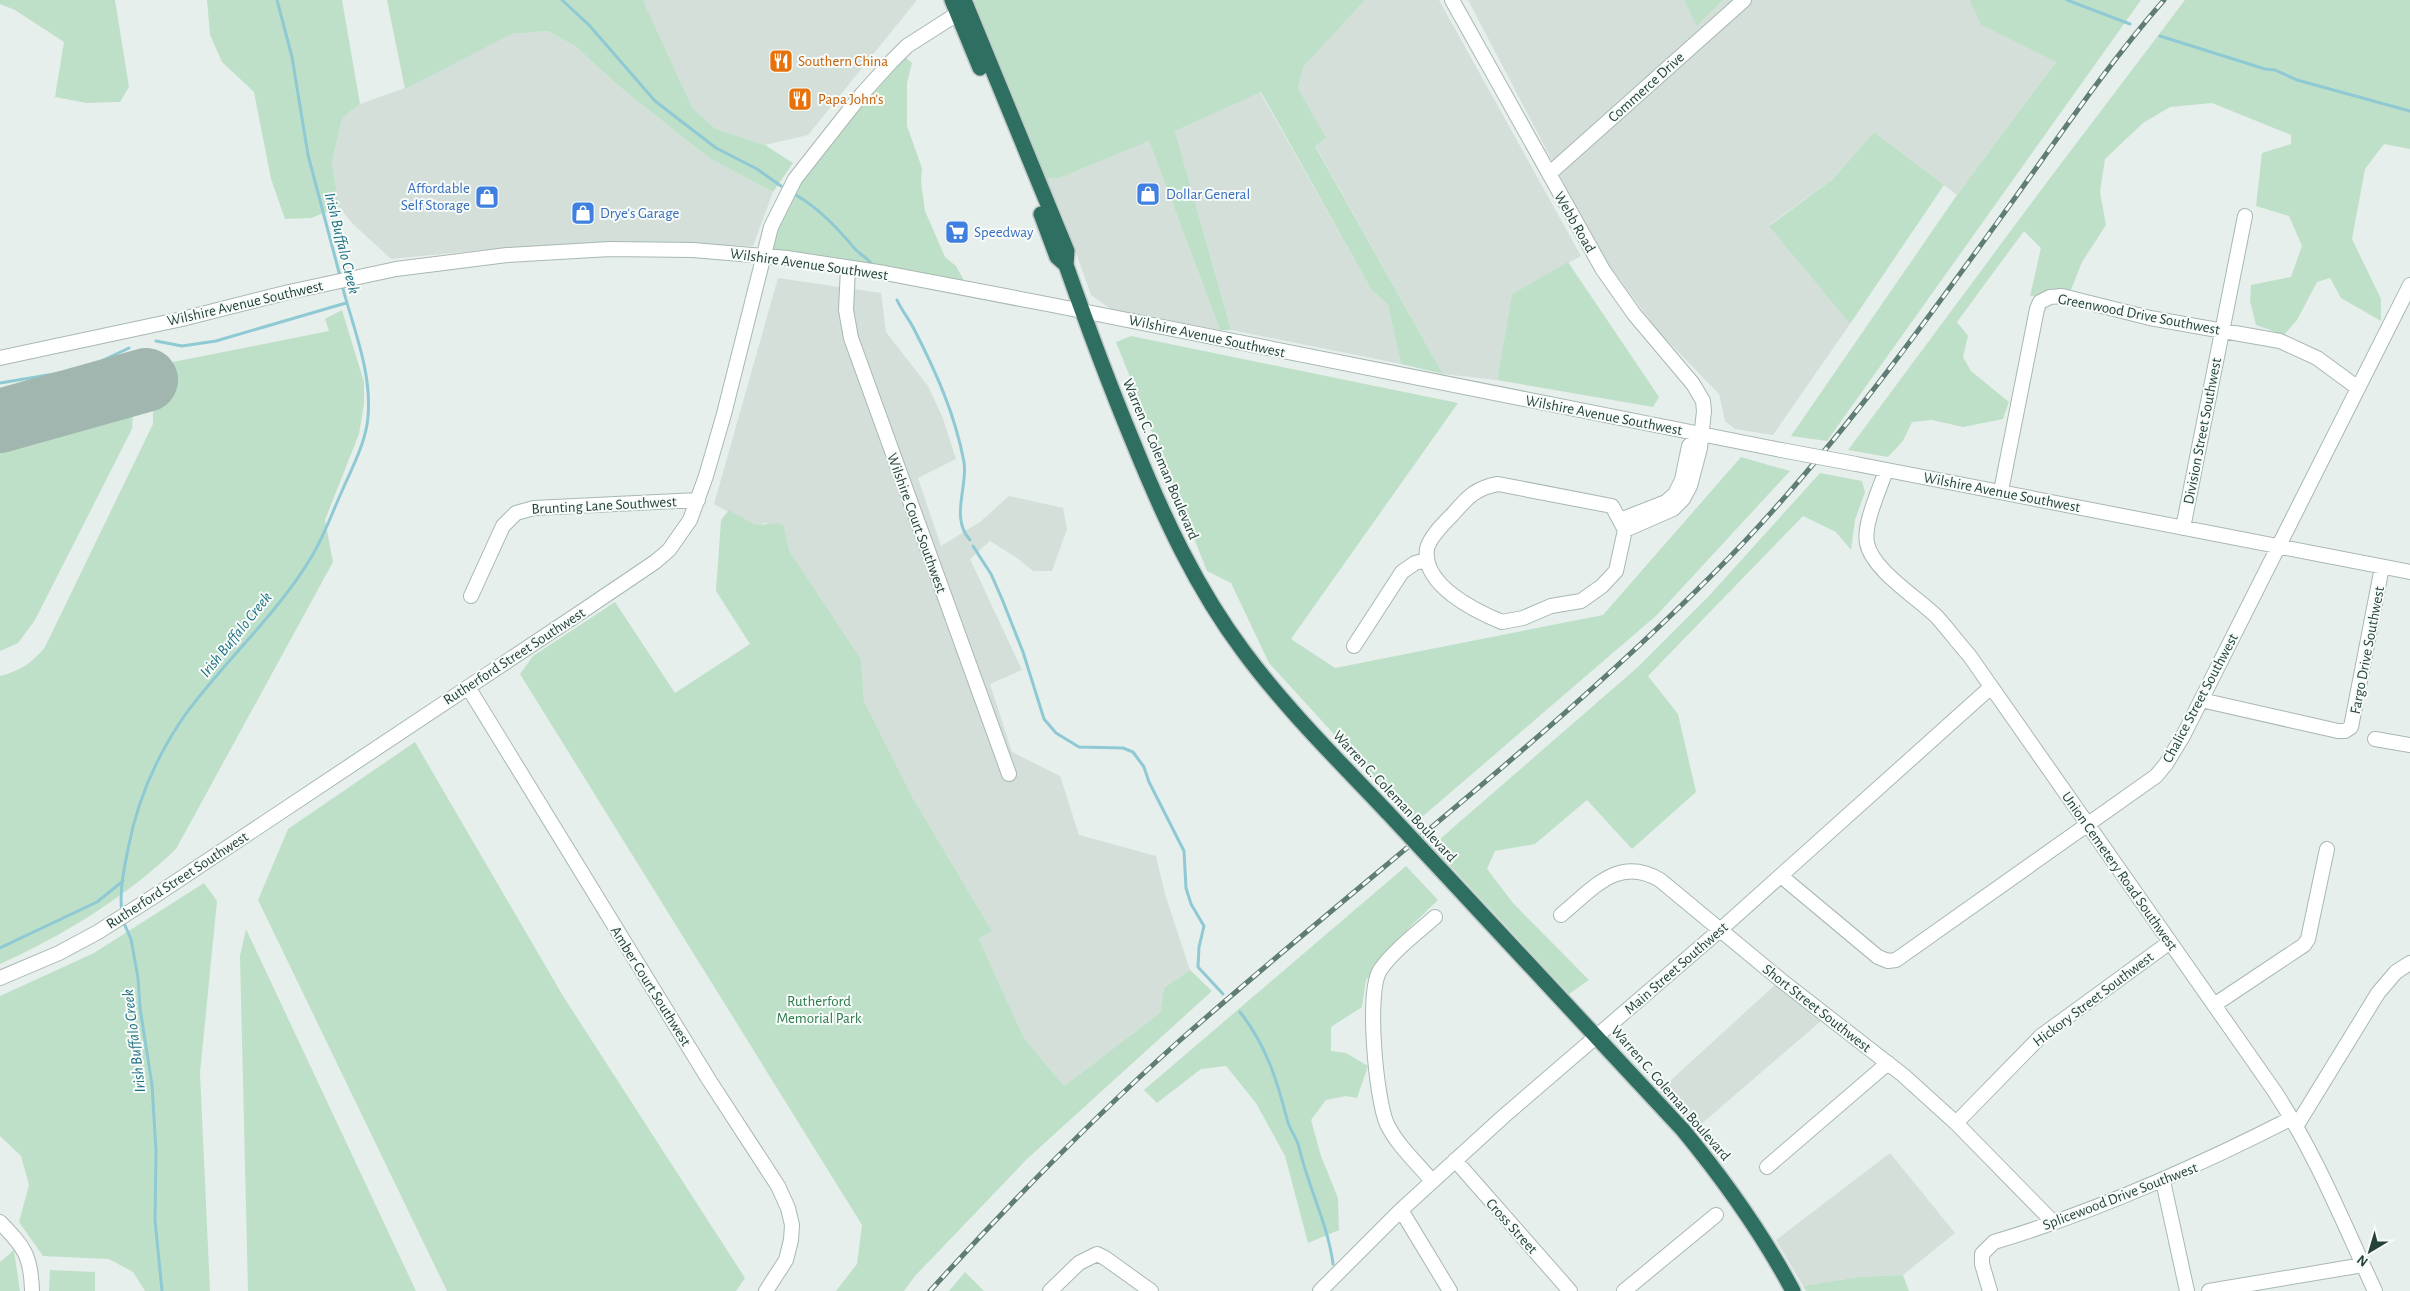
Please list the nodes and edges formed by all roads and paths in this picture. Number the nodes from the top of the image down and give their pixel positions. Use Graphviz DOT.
graph roads {
  1 [pos="1452,0"];
  2 [pos="1744,0"];
  3 [pos="960,3"];
  4 [pos="1549,174"];
  5 [pos="2245,216"];
  6 [pos="762,255"];
  7 [pos="848,268"];
  8 [pos="2410,286"];
  9 [pos="1082,311"];
  10 [pos="2222,331"];
  11 [pos="0,358"];
  12 [pos="2358,388"];
  13 [pos="1701,434"];
  14 [pos="1886,470"];
  15 [pos="2001,492"];
  16 [pos="698,500"];
  17 [pos="1623,525"];
  18 [pos="2183,528"];
  19 [pos="2278,546"];
  20 [pos="1427,560"];
  21 [pos="2382,567"];
  22 [pos="2410,572"];
  23 [pos="471,596"];
  24 [pos="1354,646"];
  25 [pos="468,687"];
  26 [pos="1991,687"];
  27 [pos="2201,700"];
  28 [pos="2375,739"];
  29 [pos="2410,745"];
  30 [pos="1008,774"];
  31 [pos="2087,825"];
  32 [pos="2327,849"];
  33 [pos="1781,876"];
  34 [pos="1561,915"];
  35 [pos="1435,917"];
  36 [pos="1720,930"];
  37 [pos="2170,942"];
  38 [pos="2410,963"];
  39 [pos="0,978"];
  40 [pos="2214,1005"];
  41 [pos="1597,1036"];
  42 [pos="1888,1063"];
  43 [pos="2295,1122"];
  44 [pos="1956,1123"];
  45 [pos="1454,1160"];
  46 [pos="1767,1166"];
  47 [pos="1432,1181"];
  48 [pos="2164,1181"];
  49 [pos="1401,1210"];
  50 [pos="1716,1215"];
  51 [pos="0,1222"];
  52 [pos="2053,1222"];
  53 [pos="2363,1265"];
  54 [pos="1052,1290"];
  55 [pos="32,1291"];
  56 [pos="766,1291"];
  57 [pos="1151,1291"];
  58 [pos="1320,1291"];
  59 [pos="1450,1291"];
  60 [pos="1570,1291"];
  61 [pos="1624,1291"];
  62 [pos="1792,1291"];
  63 [pos="1990,1291"];
  64 [pos="2187,1291"];
  65 [pos="2209,1291"];
  66 [pos="2374,1291"];
  1 -- 4 [label="street, Webb Road"];
  2 -- 4 [label="street, Commerce Drive"];
  3 -- 6 [label="street, Rutherford Street Southwest"];
  3 -- 9 [label="highway, Warren C. Coleman Boulevard"];
  4 -- 13 [label="street, Webb Road"];
  5 -- 10 [label="street, Division Street Southwest"];
  6 -- 7 [label="street, Wilshire Avenue Southwest"];
  6 -- 11 [label="street, Wilshire Avenue Southwest"];
  6 -- 16 [label="street, Rutherford Street Southwest"];
  7 -- 9 [label="street, Wilshire Avenue Southwest"];
  7 -- 30 [label="street, Wilshire Court Southwest"];
  8 -- 12 [label="street, Chalice Street Southwest"];
  9 -- 13 [label="street, Wilshire Avenue Southwest"];
  9 -- 41 [label="highway, Warren C. Coleman Boulevard, bridge"];
  10 -- 12 [label="street, Greenwood Drive Southwest"];
  10 -- 15 [label="street, Greenwood Drive Southwest"];
  10 -- 18 [label="street, Division Street Southwest"];
  12 -- 19 [label="street, Chalice Street Southwest"];
  13 -- 14 [label="street, Wilshire Avenue Southwest, bridge"];
  13 -- 17 [label="street, Webb Road"];
  14 -- 15 [label="street, Wilshire Avenue Southwest"];
  14 -- 26 [label="street, Union Cemetery Road Southwest"];
  15 -- 18 [label="street, Wilshire Avenue Southwest"];
  16 -- 23 [label="street, Brunting Lane Southwest"];
  16 -- 25 [label="street, Rutherford Street Southwest"];
  17 -- 20 [label="street"];
  17 -- 20 [label="street"];
  18 -- 19 [label="street, Wilshire Avenue Southwest"];
  19 -- 21 [label="street, Wilshire Avenue Southwest"];
  19 -- 27 [label="street, Chalice Street Southwest"];
  20 -- 24 [label="street"];
  21 -- 22 [label="street, Wilshire Avenue Southwest"];
  21 -- 27 [label="street, Fargo Drive Southwest"];
  25 -- 39 [label="street, Rutherford Street Southwest"];
  25 -- 56 [label="street, Amber Court Southwest"];
  26 -- 31 [label="street, Union Cemetery Road Southwest"];
  26 -- 33 [label="street, Main Street Southwest"];
  27 -- 31 [label="street, Chalice Street Southwest"];
  28 -- 29 [label="street"];
  31 -- 33 [label="street, Chalice Street Southwest"];
  31 -- 37 [label="street, Union Cemetery Road Southwest"];
  32 -- 40 [label="street"];
  33 -- 36 [label="street, Main Street Southwest"];
  34 -- 36 [label="street, Short Street Southwest"];
  35 -- 47 [label="street"];
  36 -- 41 [label="street, Main Street Southwest"];
  36 -- 42 [label="street, Short Street Southwest"];
  37 -- 40 [label="street, Union Cemetery Road Southwest"];
  37 -- 44 [label="street, Hickory Street Southwest"];
  38 -- 43 [label="street"];
  40 -- 43 [label="street, Union Cemetery Road Southwest"];
  41 -- 45 [label="street, Main Street Southwest"];
  41 -- 62 [label="highway, Warren C. Coleman Boulevard"];
  42 -- 44 [label="street, Short Street Southwest"];
  42 -- 46 [label="street"];
  43 -- 48 [label="street, Splicewood Drive Southwest"];
  43 -- 53 [label="street, Union Cemetery Road Southwest"];
  44 -- 52 [label="street, Short Street Southwest"];
  45 -- 47 [label="street, Main Street Southwest"];
  45 -- 60 [label="street, Cross Street"];
  47 -- 49 [label="street, Main Street Southwest"];
  48 -- 52 [label="street, Splicewood Drive Southwest"];
  48 -- 64 [label="street"];
  49 -- 58 [label="street, Main Street Southwest"];
  49 -- 59 [label="street"];
  50 -- 61 [label="street"];
  51 -- 55 [label="street"];
  52 -- 63 [label="street, Splicewood Drive Southwest"];
  53 -- 65 [label="street"];
  53 -- 66 [label="street, Union Cemetery Road Southwest"];
  54 -- 57 [label="street"];
}
